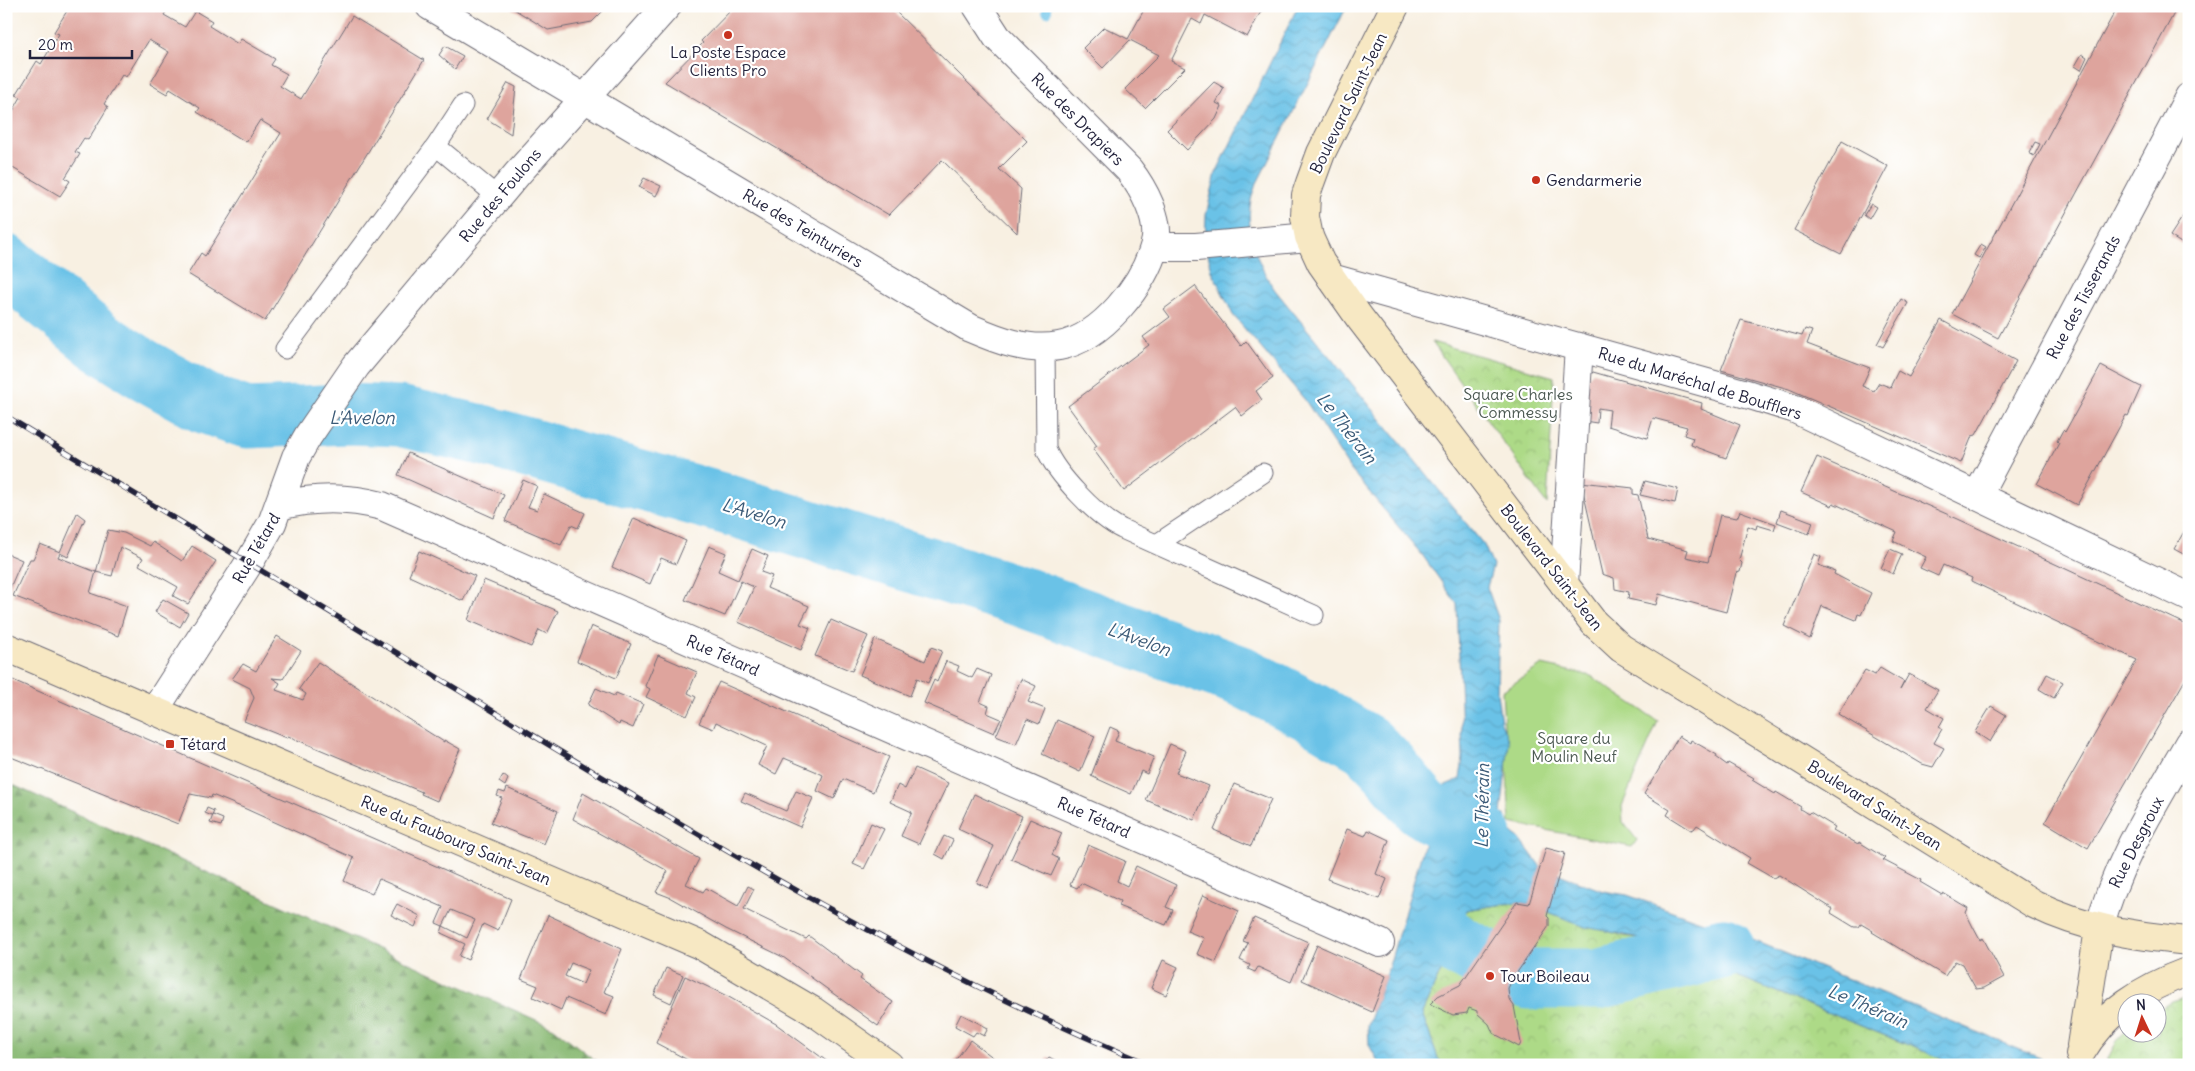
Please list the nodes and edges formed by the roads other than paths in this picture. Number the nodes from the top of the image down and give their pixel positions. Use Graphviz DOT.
graph roads {
  1 [pos="430,6"];
  2 [pos="667,6"];
  3 [pos="978,6"];
  4 [pos="1395,6"];
  5 [pos="2189,97"];
  6 [pos="584,98"];
  7 [pos="463,106"];
  8 [pos="2181,130"];
  9 [pos="436,146"];
  10 [pos="498,197"];
  11 [pos="1309,237"];
  12 [pos="1155,243"];
  13 [pos="1331,278"];
  14 [pos="1045,347"];
  15 [pos="1578,347"];
  16 [pos="285,349"];
  17 [pos="1263,473"];
  18 [pos="1977,496"];
  19 [pos="279,506"];
  20 [pos="1157,544"];
  21 [pos="1564,584"];
  22 [pos="2189,597"];
  23 [pos="1314,615"];
  24 [pos="6,646"];
  25 [pos="154,711"];
  26 [pos="2189,743"];
  27 [pos="2099,929"];
  28 [pos="2189,940"];
  29 [pos="1380,943"];
  30 [pos="2189,970"];
  31 [pos="2079,1059"];
  32 [pos="889,1065"];
  1 -- 6 [label="street, Rue des Teinturiers"];
  2 -- 6 [label="street, Rue des Foulons"];
  3 -- 12 [label="street, Rue des Drapiers"];
  4 -- 11 [label="main road, Boulevard Saint-Jean"];
  5 -- 8 [label="street, Rue des Tisserands"];
  6 -- 10 [label="street, Rue des Foulons"];
  6 -- 14 [label="street, Rue des Teinturiers"];
  7 -- 9 [label="lane"];
  8 -- 18 [label="street, Rue des Tisserands"];
  9 -- 10 [label="lane"];
  9 -- 16 [label="lane"];
  10 -- 19 [label="street, Rue des Foulons"];
  11 -- 12 [label="street"];
  11 -- 13 [label="main road, Boulevard Saint-Jean"];
  12 -- 14 [label="street, Rue des Teinturiers"];
  13 -- 15 [label="street, Rue du Maréchal de Boufflers"];
  13 -- 21 [label="main road, Boulevard Saint-Jean"];
  14 -- 20 [label="lane"];
  15 -- 18 [label="street, Rue du Maréchal de Boufflers"];
  15 -- 21 [label="street"];
  17 -- 20 [label="lane"];
  18 -- 22 [label="street, Rue du Maréchal de Boufflers"];
  19 -- 25 [label="street, Rue Tétard"];
  19 -- 29 [label="street, Rue Tétard"];
  20 -- 23 [label="lane"];
  21 -- 27 [label="main road, Boulevard Saint-Jean"];
  24 -- 25 [label="main road, Rue du Faubourg Saint-Jean"];
  25 -- 32 [label="main road, Rue du Faubourg Saint-Jean"];
  26 -- 27 [label="street, Rue Desgroux"];
  27 -- 28 [label="main road, Boulevard Saint-Jean"];
  27 -- 31 [label="main road, Rue Desgroux"];
  30 -- 31 [label="main road"];
}
